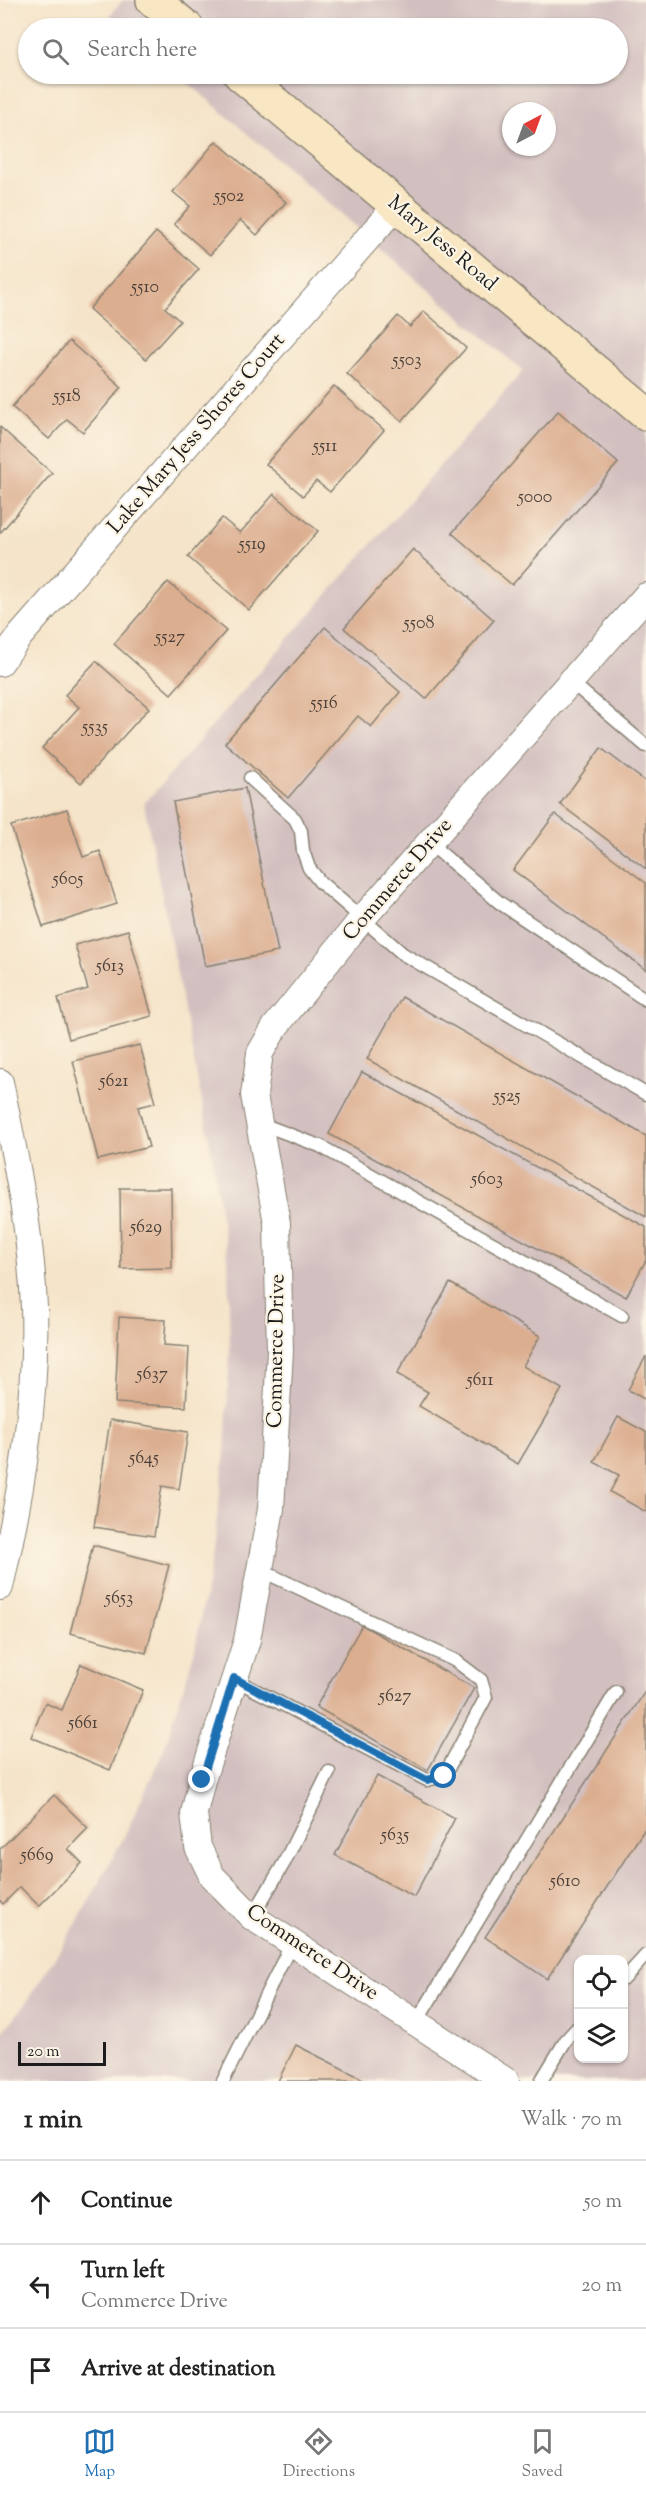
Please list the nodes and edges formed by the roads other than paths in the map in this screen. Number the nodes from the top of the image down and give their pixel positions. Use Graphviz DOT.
graph roads {
  1 [pos="252,84"];
  2 [pos="396,207"];
  3 [pos="646,414"];
  4 [pos="646,596"];
  5 [pos="0,663"];
  6 [pos="571,682"];
  7 [pos="646,746"];
  8 [pos="250,778"];
  9 [pos="429,843"];
  10 [pos="362,919"];
  11 [pos="646,1000"];
  12 [pos="0,1082"];
  13 [pos="646,1094"];
  14 [pos="259,1123"];
  15 [pos="622,1316"];
  16 [pos="260,1569"];
  17 [pos="0,1587"];
  18 [pos="234,1678"];
  19 [pos="616,1692"];
  20 [pos="329,1772"];
  21 [pos="252,1917"];
  22 [pos="292,1944"];
  23 [pos="646,1955"];
  24 [pos="628,1975"];
  25 [pos="416,2023"];
  26 [pos="574,2032"];
  27 [pos="496,2078"];
  28 [pos="223,2081"];
  29 [pos="541,2081"];
  1 -- 2 [label="street, Mary Jess Road"];
  2 -- 3 [label="street, Mary Jess Road"];
  2 -- 5 [label="street, Lake Mary Jess Shores Court"];
  4 -- 6 [label="street, Commerce Drive"];
  6 -- 7 [label="lane"];
  6 -- 9 [label="street, Commerce Drive"];
  8 -- 10 [label="lane"];
  9 -- 10 [label="street, Commerce Drive"];
  9 -- 11 [label="lane"];
  10 -- 13 [label="lane"];
  10 -- 14 [label="street, Commerce Drive"];
  12 -- 17 [label="street"];
  14 -- 15 [label="lane"];
  14 -- 16 [label="street, Commerce Drive"];
  16 -- 18 [label="street, Commerce Drive"];
  16 -- 18 [label="lane"];
  18 -- 21 [label="street, Commerce Drive"];
  19 -- 25 [label="lane"];
  20 -- 21 [label="lane"];
  21 -- 22 [label="street, Commerce Drive"];
  22 -- 25 [label="street, Commerce Drive"];
  22 -- 28 [label="lane"];
  23 -- 24 [label="lane"];
  25 -- 27 [label="street, Commerce Drive"];
  26 -- 29 [label="lane"];
}
